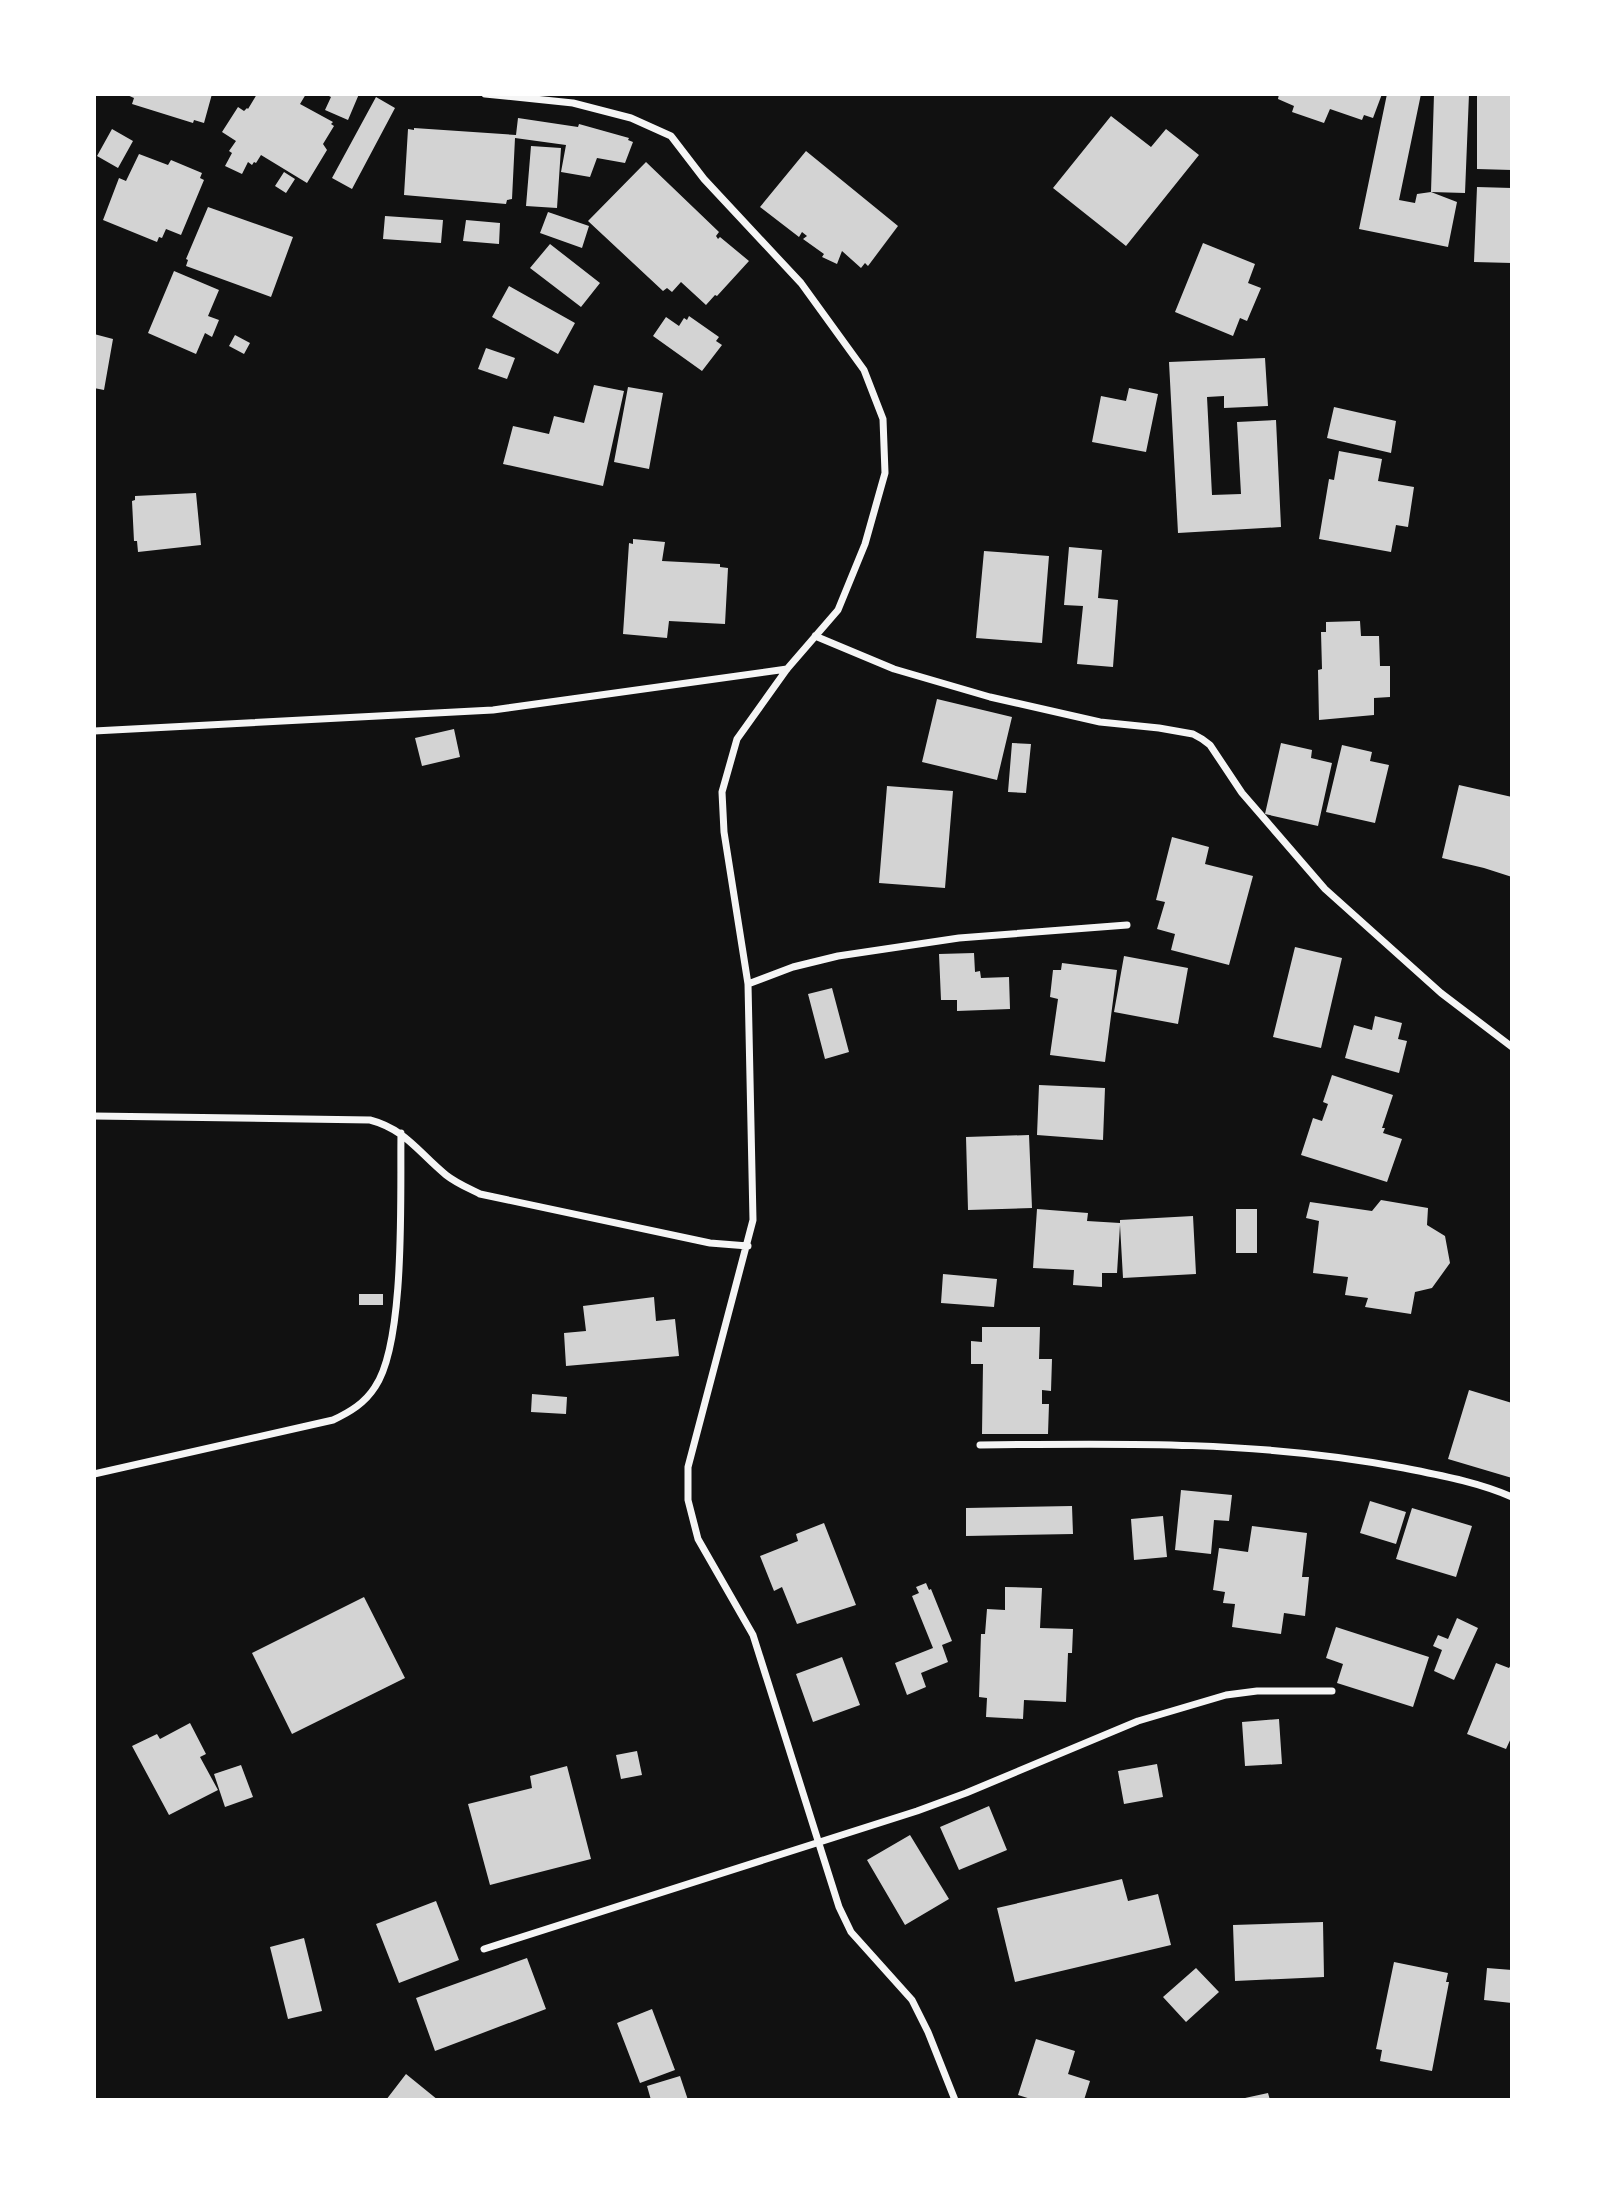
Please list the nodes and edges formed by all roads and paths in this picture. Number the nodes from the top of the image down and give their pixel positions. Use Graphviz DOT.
graph roads {
  1 [pos="485,94"];
  2 [pos="815,636"];
  3 [pos="787,668"];
  4 [pos="94,731"];
  5 [pos="1127,925"];
  6 [pos="748,984"];
  7 [pos="1511,1047"];
  8 [pos="94,1116"];
  9 [pos="401,1133"];
  10 [pos="748,1246"];
  11 [pos="980,1445"];
  12 [pos="94,1474"];
  13 [pos="1511,1497"];
  14 [pos="1332,1691"];
  15 [pos="818,1844"];
  16 [pos="484,1949"];
  17 [pos="955,2099"];
  1 -- 2 [label="street"];
  2 -- 3 [label="street"];
  2 -- 7 [label="street"];
  3 -- 4 [label="street"];
  3 -- 6 [label="street"];
  5 -- 6 [label="street"];
  6 -- 10 [label="street"];
  8 -- 9 [label="street"];
  9 -- 10 [label="street"];
  9 -- 12 [label="street"];
  10 -- 15 [label="street"];
  11 -- 13 [label="street"];
  14 -- 15 [label="street"];
  15 -- 16 [label="street"];
  15 -- 17 [label="street"];
}
